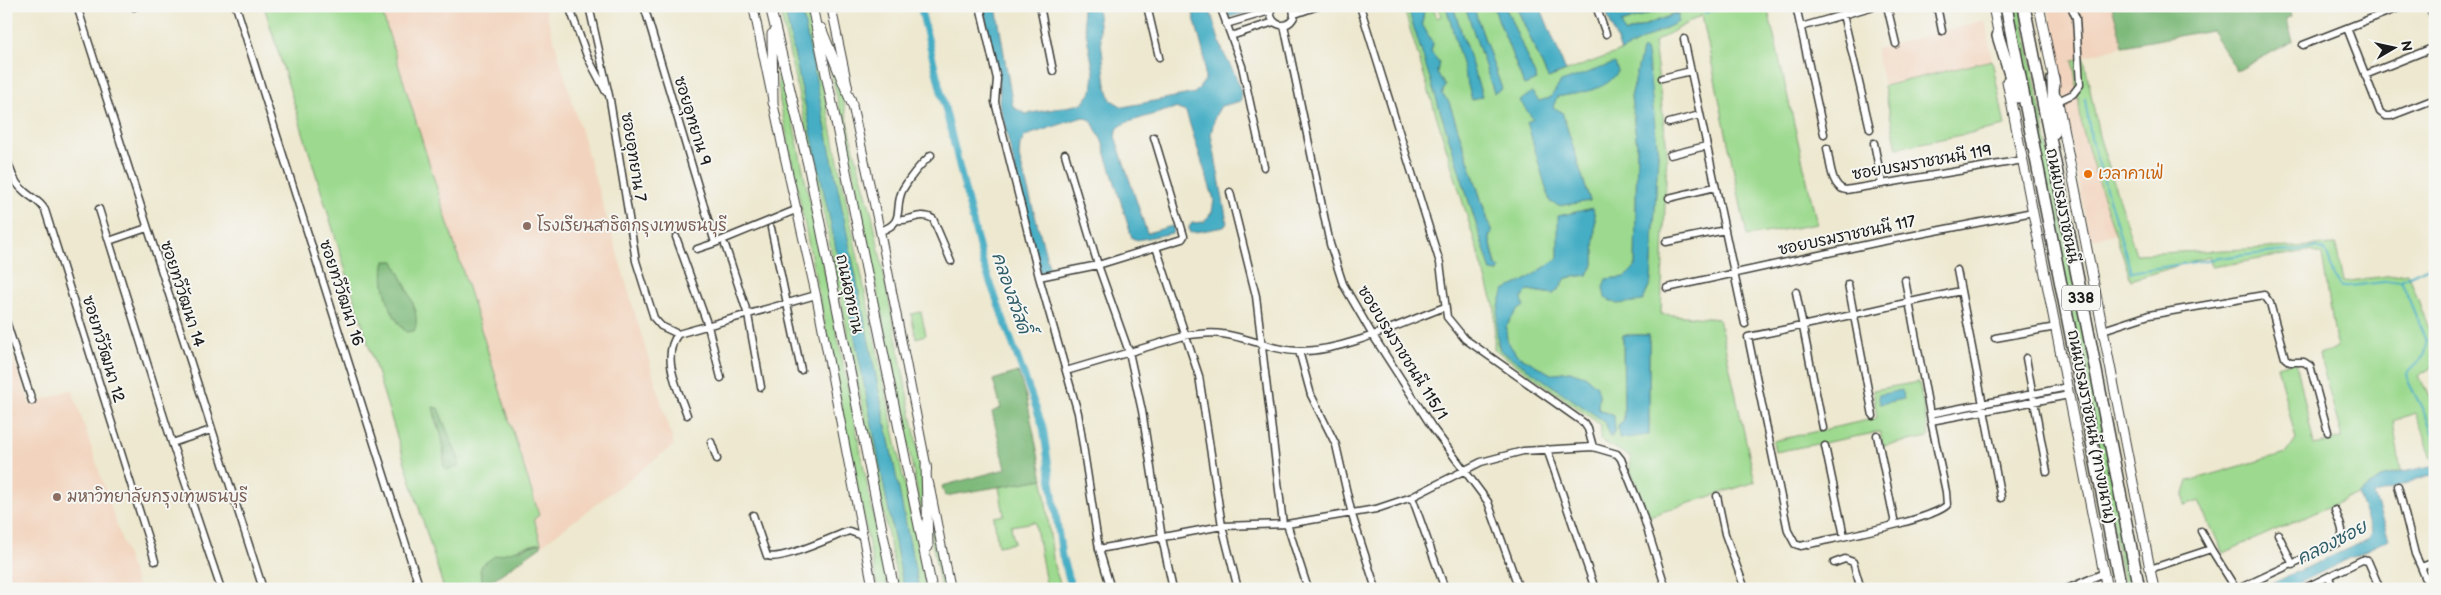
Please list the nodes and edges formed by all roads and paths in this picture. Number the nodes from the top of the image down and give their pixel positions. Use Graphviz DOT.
graph roads {
  1 [pos="77,6"];
  2 [pos="236,6"];
  3 [pos="569,6"];
  4 [pos="589,6"];
  5 [pos="644,6"];
  6 [pos="753,6"];
  7 [pos="770,6"];
  8 [pos="831,6"];
  9 [pos="980,6"];
  10 [pos="1040,6"];
  11 [pos="1147,6"];
  12 [pos="1220,6"];
  13 [pos="1293,6"];
  14 [pos="1318,6"];
  15 [pos="1360,6"];
  16 [pos="1596,6"];
  17 [pos="1796,6"];
  18 [pos="1841,6"];
  19 [pos="1874,6"];
  20 [pos="1887,6"];
  21 [pos="1937,6"];
  22 [pos="1993,6"];
  23 [pos="2006,6"];
  24 [pos="2024,6"];
  25 [pos="2039,6"];
  26 [pos="2071,6"];
  27 [pos="2403,6"];
  28 [pos="2429,6"];
  29 [pos="1271,8"];
  30 [pos="813,10"];
  31 [pos="1295,14"];
  32 [pos="1843,15"];
  33 [pos="2435,21"];
  34 [pos="1274,22"];
  35 [pos="1226,24"];
  36 [pos="1284,26"];
  37 [pos="1801,27"];
  38 [pos="2347,28"];
  39 [pos="1942,30"];
  40 [pos="1606,34"];
  41 [pos="1231,36"];
  42 [pos="1998,36"];
  43 [pos="1684,39"];
  44 [pos="1896,44"];
  45 [pos="2302,45"];
  46 [pos="2435,47"];
  47 [pos="1159,57"];
  48 [pos="1053,71"];
  49 [pos="1691,71"];
  50 [pos="2365,74"];
  51 [pos="1662,78"];
  52 [pos="2053,78"];
  53 [pos="2435,99"];
  54 [pos="610,100"];
  55 [pos="2058,101"];
  56 [pos="773,103"];
  57 [pos="852,104"];
  58 [pos="1700,115"];
  59 [pos="1668,123"];
  60 [pos="1870,129"];
  61 [pos="1824,134"];
  62 [pos="1154,137"];
  63 [pos="1874,143"];
  64 [pos="1706,146"];
  65 [pos="1827,148"];
  66 [pos="1065,154"];
  67 [pos="930,155"];
  68 [pos="1670,155"];
  69 [pos="6,157"];
  70 [pos="2036,159"];
  71 [pos="2023,160"];
  72 [pos="2055,164"];
  73 [pos="1264,167"];
  74 [pos="1882,184"];
  75 [pos="1715,187"];
  76 [pos="1230,192"];
  77 [pos="1669,198"];
  78 [pos="99,209"];
  79 [pos="798,209"];
  80 [pos="2033,212"];
  81 [pos="897,220"];
  82 [pos="146,228"];
  83 [pos="771,228"];
  84 [pos="1725,230"];
  85 [pos="880,231"];
  86 [pos="676,237"];
  87 [pos="109,240"];
  88 [pos="1666,242"];
  89 [pos="715,243"];
  90 [pos="725,244"];
  91 [pos="1156,247"];
  92 [pos="697,249"];
  93 [pos="951,261"];
  94 [pos="1098,265"];
  95 [pos="1957,270"];
  96 [pos="1735,274"];
  97 [pos="1040,278"];
  98 [pos="1905,280"];
  99 [pos="1848,284"];
  100 [pos="1667,288"];
  101 [pos="1961,290"];
  102 [pos="1796,292"];
  103 [pos="816,296"];
  104 [pos="1909,302"];
  105 [pos="789,305"];
  106 [pos="1445,307"];
  107 [pos="748,314"];
  108 [pos="1853,315"];
  109 [pos="6,321"];
  110 [pos="1745,324"];
  111 [pos="708,326"];
  112 [pos="1803,326"];
  113 [pos="2056,327"];
  114 [pos="2103,330"];
  115 [pos="678,334"];
  116 [pos="1372,334"];
  117 [pos="1184,336"];
  118 [pos="1995,338"];
  119 [pos="1263,344"];
  120 [pos="1299,351"];
  121 [pos="1129,352"];
  122 [pos="2026,358"];
  123 [pos="801,370"];
  124 [pos="1066,371"];
  125 [pos="721,378"];
  126 [pos="761,387"];
  127 [pos="2068,391"];
  128 [pos="2032,393"];
  129 [pos="32,401"];
  130 [pos="2034,401"];
  131 [pos="1983,402"];
  132 [pos="1985,411"];
  133 [pos="686,415"];
  134 [pos="1873,416"];
  135 [pos="1931,417"];
  136 [pos="1823,428"];
  137 [pos="211,430"];
  138 [pos="2328,432"];
  139 [pos="1877,435"];
  140 [pos="711,442"];
  141 [pos="172,443"];
  142 [pos="1825,446"];
  143 [pos="1593,447"];
  144 [pos="1547,450"];
  145 [pos="717,459"];
  146 [pos="926,465"];
  147 [pos="1463,470"];
  148 [pos="2047,472"];
  149 [pos="2398,486"];
  150 [pos="1717,496"];
  151 [pos="1412,497"];
  152 [pos="2001,498"];
  153 [pos="2335,510"];
  154 [pos="753,515"];
  155 [pos="1352,515"];
  156 [pos="1285,524"];
  157 [pos="1895,524"];
  158 [pos="1222,526"];
  159 [pos="2201,531"];
  160 [pos="2278,534"];
  161 [pos="863,536"];
  162 [pos="1844,536"];
  163 [pos="1162,538"];
  164 [pos="1099,549"];
  165 [pos="2212,549"];
  166 [pos="155,561"];
  167 [pos="2435,562"];
  168 [pos="1834,563"];
  169 [pos="2293,565"];
  170 [pos="2421,568"];
  171 [pos="2150,569"];
  172 [pos="928,570"];
  173 [pos="2104,573"];
  174 [pos="2329,577"];
  175 [pos="2089,580"];
  176 [pos="222,589"];
  177 [pos="263,589"];
  178 [pos="420,589"];
  179 [pos="874,589"];
  180 [pos="894,589"];
  181 [pos="932,589"];
  182 [pos="950,589"];
  183 [pos="1111,589"];
  184 [pos="1173,589"];
  185 [pos="1238,589"];
  186 [pos="1308,589"];
  187 [pos="1376,589"];
  188 [pos="1445,589"];
  189 [pos="1519,589"];
  190 [pos="1595,589"];
  191 [pos="1666,589"];
  192 [pos="1745,589"];
  193 [pos="1861,589"];
  194 [pos="2067,589"];
  195 [pos="2091,589"];
  196 [pos="2108,589"];
  197 [pos="2122,589"];
  198 [pos="2138,589"];
  199 [pos="2154,589"];
  200 [pos="2237,589"];
  201 [pos="2303,589"];
  202 [pos="2333,589"];
  203 [pos="2380,589"];
  204 [pos="2430,589"];
  1 -- 82 [label="street, ซอยทวีวัฒนา 14"];
  2 -- 178 [label="street, ซอยทวีวัฒนา 16"];
  3 -- 54 [label="street"];
  4 -- 54 [label="street, ซอยอุทยาน 7"];
  5 -- 89 [label="street, ซอยอุทยาน 9"];
  6 -- 56 [label="street, ถนนอุทยาน"];
  7 -- 56 [label="main road"];
  7 -- 180 [label="main road, ถนนอุทยาน"];
  8 -- 57 [label="street"];
  9 -- 97 [label="street"];
  10 -- 48 [label="street"];
  11 -- 47 [label="street"];
  12 -- 35 [label="street"];
  13 -- 31 [label="street"];
  14 -- 31 [label="street"];
  15 -- 106 [label="street"];
  16 -- 40 [label="street"];
  17 -- 37 [label="street"];
  18 -- 32 [label="street"];
  19 -- 32 [label="street"];
  20 -- 44 [label="street"];
  21 -- 39 [label="street"];
  22 -- 42 [label="main road, ถนนบรมราชชนนี (ทางขนาน) / 338"];
  23 -- 70 [label="highway, ถนนบรมราชชนนี / 338"];
  24 -- 72 [label="highway, ถนนบรมราชชนนี / 338"];
  25 -- 52 [label="main road, ถนนบรมราชชนนี (ทางขนาน) / 338"];
  26 -- 55 [label="street"];
  27 -- 38 [label="street"];
  28 -- 33 [label="street"];
  29 -- 34 [label="street"];
  29 -- 35 [label="street"];
  30 -- 57 [label="main road"];
  30 -- 172 [label="main road, ถนนอุทยาน"];
  31 -- 36 [label="street"];
  32 -- 37 [label="street"];
  32 -- 60 [label="street"];
  34 -- 36 [label="street"];
  34 -- 41 [label="street"];
  35 -- 41 [label="street"];
  36 -- 116 [label="street, ซอยบรมราชชนนี 115/1"];
  37 -- 61 [label="street"];
  38 -- 45 [label="street"];
  38 -- 50 [label="street"];
  41 -- 73 [label="street"];
  42 -- 70 [label="highway"];
  42 -- 71 [label="main road, ถนนบรมราชชนนี (ทางขนาน) / 338"];
  43 -- 49 [label="street"];
  46 -- 50 [label="street"];
  49 -- 51 [label="street"];
  49 -- 58 [label="street"];
  50 -- 53 [label="street"];
  52 -- 55 [label="main road, ถนนบรมราชชนนี (ทางขนาน) / 338"];
  52 -- 72 [label="highway"];
  54 -- 115 [label="street, ซอยอุทยาน 7"];
  55 -- 114 [label="main road, ถนนบรมราชชนนี (ทางขนาน) / 338"];
  56 -- 79 [label="street, ถนนอุทยาน"];
  57 -- 85 [label="street"];
  58 -- 59 [label="street"];
  58 -- 64 [label="street"];
  62 -- 91 [label="street"];
  63 -- 74 [label="street"];
  64 -- 68 [label="street"];
  64 -- 75 [label="street"];
  65 -- 74 [label="street, ซอยบรมราชชนนี 119"];
  66 -- 94 [label="street"];
  67 -- 81 [label="street"];
  69 -- 166 [label="street, ซอยทวีวัฒนา 12"];
  70 -- 197 [label="highway, ถนนบรมราชชนนี / 338"];
  71 -- 74 [label="street, ซอยบรมราชชนนี 119"];
  71 -- 80 [label="main road, ถนนบรมราชชนนี (ทางขนาน) / 338"];
  72 -- 198 [label="highway, ถนนบรมราชชนนี / 338"];
  75 -- 77 [label="street"];
  75 -- 84 [label="street"];
  76 -- 119 [label="street"];
  78 -- 87 [label="street"];
  79 -- 89 [label="street"];
  79 -- 103 [label="street, ถนนอุทยาน"];
  80 -- 96 [label="street, ซอยบรมราชชนนี 117"];
  80 -- 113 [label="main road, ถนนบรมราชชนนี (ทางขนาน) / 338"];
  81 -- 85 [label="street"];
  81 -- 93 [label="street"];
  82 -- 87 [label="street"];
  82 -- 137 [label="street, ซอยทวีวัฒนา 14"];
  83 -- 105 [label="street"];
  84 -- 88 [label="street"];
  84 -- 96 [label="street"];
  85 -- 146 [label="street"];
  86 -- 111 [label="street"];
  87 -- 141 [label="street"];
  89 -- 92 [label="street"];
  90 -- 107 [label="street"];
  91 -- 94 [label="street"];
  91 -- 117 [label="street"];
  94 -- 97 [label="street"];
  94 -- 121 [label="street"];
  95 -- 101 [label="street"];
  96 -- 100 [label="street, ซอยบรมราชชนนี 117"];
  96 -- 110 [label="street"];
  97 -- 124 [label="street"];
  98 -- 104 [label="street"];
  99 -- 108 [label="street"];
  101 -- 104 [label="street"];
  101 -- 131 [label="street"];
  102 -- 112 [label="street"];
  103 -- 105 [label="street"];
  103 -- 161 [label="street, ถนนอุทยาน"];
  104 -- 108 [label="street"];
  104 -- 135 [label="street"];
  105 -- 107 [label="street"];
  105 -- 123 [label="street"];
  106 -- 116 [label="street"];
  106 -- 143 [label="street"];
  107 -- 111 [label="street"];
  107 -- 126 [label="street"];
  108 -- 112 [label="street"];
  108 -- 134 [label="street"];
  109 -- 129 [label="street"];
  111 -- 115 [label="street"];
  111 -- 125 [label="street"];
  112 -- 136 [label="street"];
  112 -- 162 [label="street"];
  113 -- 118 [label="street"];
  113 -- 127 [label="main road, ถนนบรมราชชนนี (ทางขนาน) / 338"];
  114 -- 138 [label="street"];
  114 -- 171 [label="main road, ถนนบรมราชชนนี (ทางขนาน) / 338"];
  115 -- 133 [label="street"];
  116 -- 120 [label="street"];
  116 -- 147 [label="street, ซอยบรมราชชนนี 115/1"];
  117 -- 119 [label="street"];
  117 -- 121 [label="street"];
  117 -- 158 [label="street"];
  119 -- 120 [label="street"];
  119 -- 156 [label="street"];
  120 -- 155 [label="street"];
  121 -- 124 [label="street"];
  121 -- 163 [label="street"];
  122 -- 128 [label="street"];
  124 -- 164 [label="street"];
  127 -- 128 [label="street"];
  127 -- 130 [label="street"];
  127 -- 173 [label="main road, ถนนบรมราชชนนี (ทางขนาน) / 338"];
  128 -- 130 [label="street"];
  128 -- 131 [label="street"];
  130 -- 132 [label="street"];
  130 -- 148 [label="street"];
  131 -- 132 [label="street"];
  131 -- 135 [label="street"];
  132 -- 135 [label="street"];
  132 -- 152 [label="street"];
  135 -- 157 [label="street"];
  137 -- 141 [label="street"];
  137 -- 177 [label="street, ซอยทวีวัฒนา 14"];
  139 -- 157 [label="street"];
  140 -- 145 [label="street"];
  141 -- 176 [label="street"];
  142 -- 162 [label="street"];
  143 -- 144 [label="street"];
  143 -- 191 [label="street"];
  144 -- 147 [label="street"];
  144 -- 190 [label="street"];
  146 -- 172 [label="main road"];
  146 -- 182 [label="street"];
  147 -- 151 [label="street"];
  147 -- 189 [label="street, ซอยบรมราชชนนี 115/1"];
  149 -- 170 [label="street"];
  150 -- 192 [label="street"];
  151 -- 155 [label="street"];
  151 -- 188 [label="street"];
  153 -- 169 [label="street"];
  154 -- 161 [label="street"];
  155 -- 156 [label="street"];
  155 -- 187 [label="street"];
  156 -- 158 [label="street"];
  156 -- 186 [label="street"];
  157 -- 162 [label="street"];
  158 -- 163 [label="street"];
  158 -- 185 [label="street"];
  159 -- 165 [label="street"];
  160 -- 169 [label="street"];
  161 -- 179 [label="street, ถนนอุทยาน"];
  163 -- 164 [label="street"];
  163 -- 184 [label="street"];
  164 -- 183 [label="street"];
  165 -- 171 [label="street"];
  165 -- 200 [label="street"];
  167 -- 170 [label="street"];
  168 -- 193 [label="street"];
  169 -- 200 [label="street"];
  170 -- 204 [label="street"];
  171 -- 199 [label="main road, ถนนบรมราชชนนี (ทางขนาน) / 338"];
  172 -- 181 [label="main road, ถนนอุทยาน"];
  173 -- 175 [label="street"];
  173 -- 196 [label="main road, ถนนบรมราชชนนี (ทางขนาน) / 338"];
  174 -- 201 [label="street"];
  174 -- 202 [label="street"];
  174 -- 203 [label="street"];
  175 -- 194 [label="street"];
  175 -- 195 [label="street"];
}
